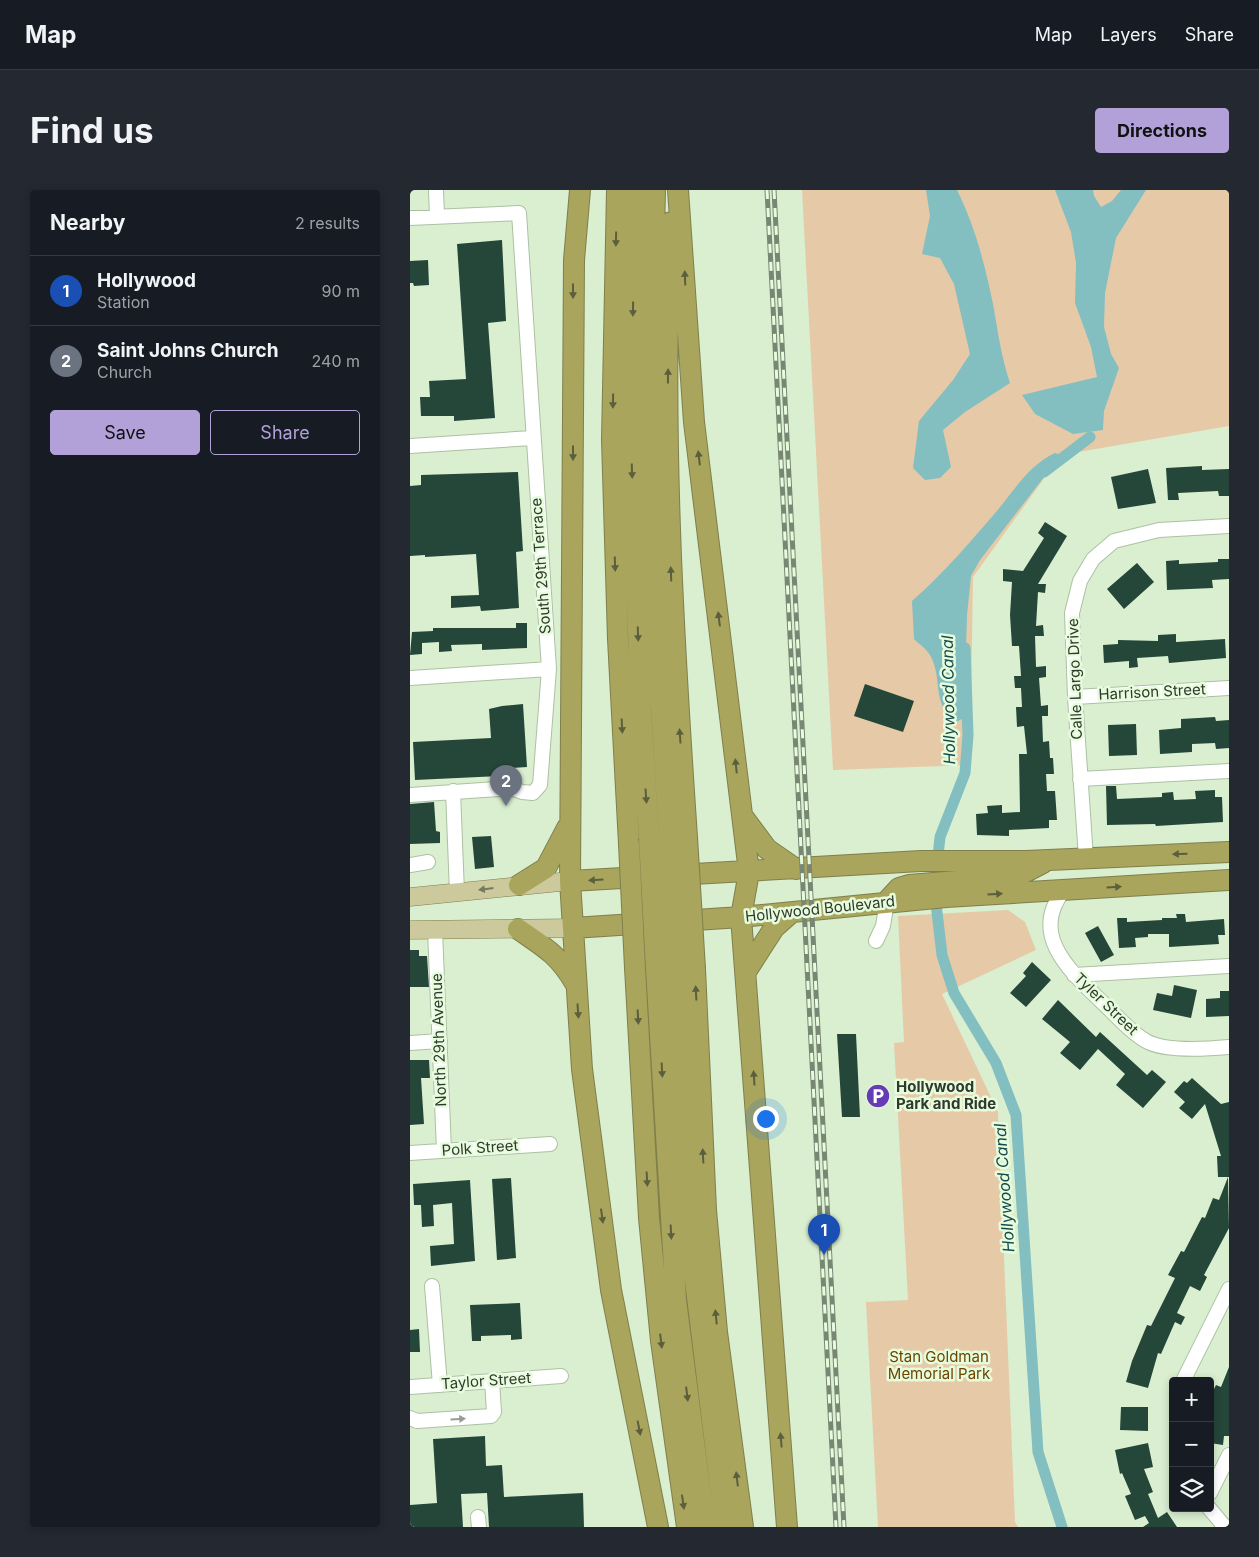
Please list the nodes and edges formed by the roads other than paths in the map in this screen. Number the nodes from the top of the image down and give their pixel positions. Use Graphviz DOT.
graph roads {
  1 [pos="436,190"];
  2 [pos="580,190"];
  3 [pos="617,190"];
  4 [pos="635,190"];
  5 [pos="655,190"];
  6 [pos="673,190"];
  7 [pos="678,190"];
  8 [pos="437,216"];
  9 [pos="410,218"];
  10 [pos="532,438"];
  11 [pos="410,446"];
  12 [pos="1229,526"];
  13 [pos="549,670"];
  14 [pos="410,678"];
  15 [pos="1229,688"];
  16 [pos="1075,697"];
  17 [pos="1229,770"];
  18 [pos="1080,779"];
  19 [pos="453,791"];
  20 [pos="410,795"];
  21 [pos="742,815"];
  22 [pos="570,822"];
  23 [pos="678,837"];
  24 [pos="1229,852"];
  25 [pos="1086,858"];
  26 [pos="1049,860"];
  27 [pos="428,862"];
  28 [pos="410,865"];
  29 [pos="796,869"];
  30 [pos="750,872"];
  31 [pos="1229,880"];
  32 [pos="570,881"];
  33 [pos="519,885"];
  34 [pos="1065,889"];
  35 [pos="937,890"];
  36 [pos="457,893"];
  37 [pos="410,898"];
  38 [pos="887,901"];
  39 [pos="792,912"];
  40 [pos="741,917"];
  41 [pos="573,928"];
  42 [pos="518,929"];
  43 [pos="410,930"];
  44 [pos="434,930"];
  45 [pos="876,941"];
  46 [pos="1229,966"];
  47 [pos="686,970"];
  48 [pos="747,970"];
  49 [pos="1074,975"];
  50 [pos="577,986"];
  51 [pos="440,1042"];
  52 [pos="410,1043"];
  53 [pos="1225,1050"];
  54 [pos="550,1144"];
  55 [pos="444,1151"];
  56 [pos="410,1153"];
  57 [pos="432,1286"];
  58 [pos="1229,1289"];
  59 [pos="562,1376"];
  60 [pos="1185,1377"];
  61 [pos="492,1381"];
  62 [pos="440,1385"];
  63 [pos="410,1387"];
  64 [pos="410,1418"];
  65 [pos="1229,1455"];
  66 [pos="1214,1484"];
  67 [pos="1213,1512"];
  68 [pos="658,1527"];
  69 [pos="687,1527"];
  70 [pos="705,1527"];
  71 [pos="725,1527"];
  72 [pos="743,1527"];
  73 [pos="787,1527"];
  74 [pos="1224,1527"];
  1 -- 8 [label="street"];
  2 -- 22 [label="highway, one-way"];
  3 -- 69 [label="highway, one-way, bridge"];
  4 -- 70 [label="highway, one-way, bridge"];
  5 -- 23 [label="highway"];
  23 -- 6 [label="highway, one-way"];
  21 -- 7 [label="highway, one-way"];
  8 -- 9 [label="street"];
  8 -- 10 [label="street, South 29th Terrace"];
  10 -- 11 [label="street"];
  10 -- 13 [label="street, South 29th Terrace"];
  12 -- 16 [label="street, Calle Largo Drive"];
  13 -- 14 [label="street"];
  13 -- 19 [label="street, South 29th Terrace"];
  15 -- 16 [label="street, Harrison Street"];
  16 -- 18 [label="street, Calle Largo Drive"];
  17 -- 18 [label="street"];
  18 -- 25 [label="street, Calle Largo Drive"];
  19 -- 20 [label="street, South 29th Terrace"];
  19 -- 36 [label="street"];
  21 -- 29 [label="highway"];
  21 -- 30 [label="highway"];
  22 -- 32 [label="highway"];
  22 -- 33 [label="highway"];
  23 -- 47 [label="highway, bridge"];
  24 -- 25 [label="highway, one-way"];
  25 -- 26 [label="highway"];
  26 -- 29 [label="highway"];
  26 -- 35 [label="highway"];
  27 -- 28 [label="street"];
  29 -- 30 [label="highway"];
  30 -- 32 [label="highway, one-way"];
  30 -- 40 [label="highway"];
  34 -- 31 [label="highway, Hollywood Boulevard, one-way"];
  32 -- 33 [label="main road"];
  32 -- 41 [label="highway"];
  33 -- 36 [label="main road, one-way"];
  35 -- 34 [label="highway, Hollywood Boulevard, one-way"];
  34 -- 49 [label="street, Tyler Street"];
  35 -- 38 [label="highway, Hollywood Boulevard"];
  36 -- 37 [label="main road"];
  38 -- 39 [label="highway, Hollywood Boulevard"];
  38 -- 45 [label="street"];
  39 -- 40 [label="highway, Hollywood Boulevard"];
  39 -- 48 [label="highway"];
  40 -- 41 [label="highway, Hollywood Boulevard"];
  40 -- 48 [label="highway"];
  41 -- 42 [label="main road, Hollywood Boulevard"];
  41 -- 50 [label="highway"];
  42 -- 44 [label="main road, Hollywood Boulevard"];
  42 -- 50 [label="highway"];
  43 -- 44 [label="main road, Hollywood Boulevard"];
  44 -- 51 [label="street, North 29th Avenue"];
  46 -- 49 [label="street"];
  47 -- 71 [label="highway"];
  72 -- 47 [label="highway, one-way"];
  73 -- 48 [label="highway, one-way"];
  49 -- 53 [label="street, Tyler Street"];
  50 -- 68 [label="highway, one-way"];
  51 -- 52 [label="street"];
  51 -- 55 [label="street, North 29th Avenue"];
  54 -- 55 [label="street, Polk Street"];
  55 -- 56 [label="street, Polk Street"];
  57 -- 62 [label="street"];
  58 -- 60 [label="street"];
  59 -- 61 [label="street, Taylor Street"];
  61 -- 62 [label="street, Taylor Street"];
  64 -- 61 [label="street, one-way"];
  62 -- 63 [label="street, Taylor Street"];
  65 -- 66 [label="street"];
  67 -- 74 [label="street"];
}
